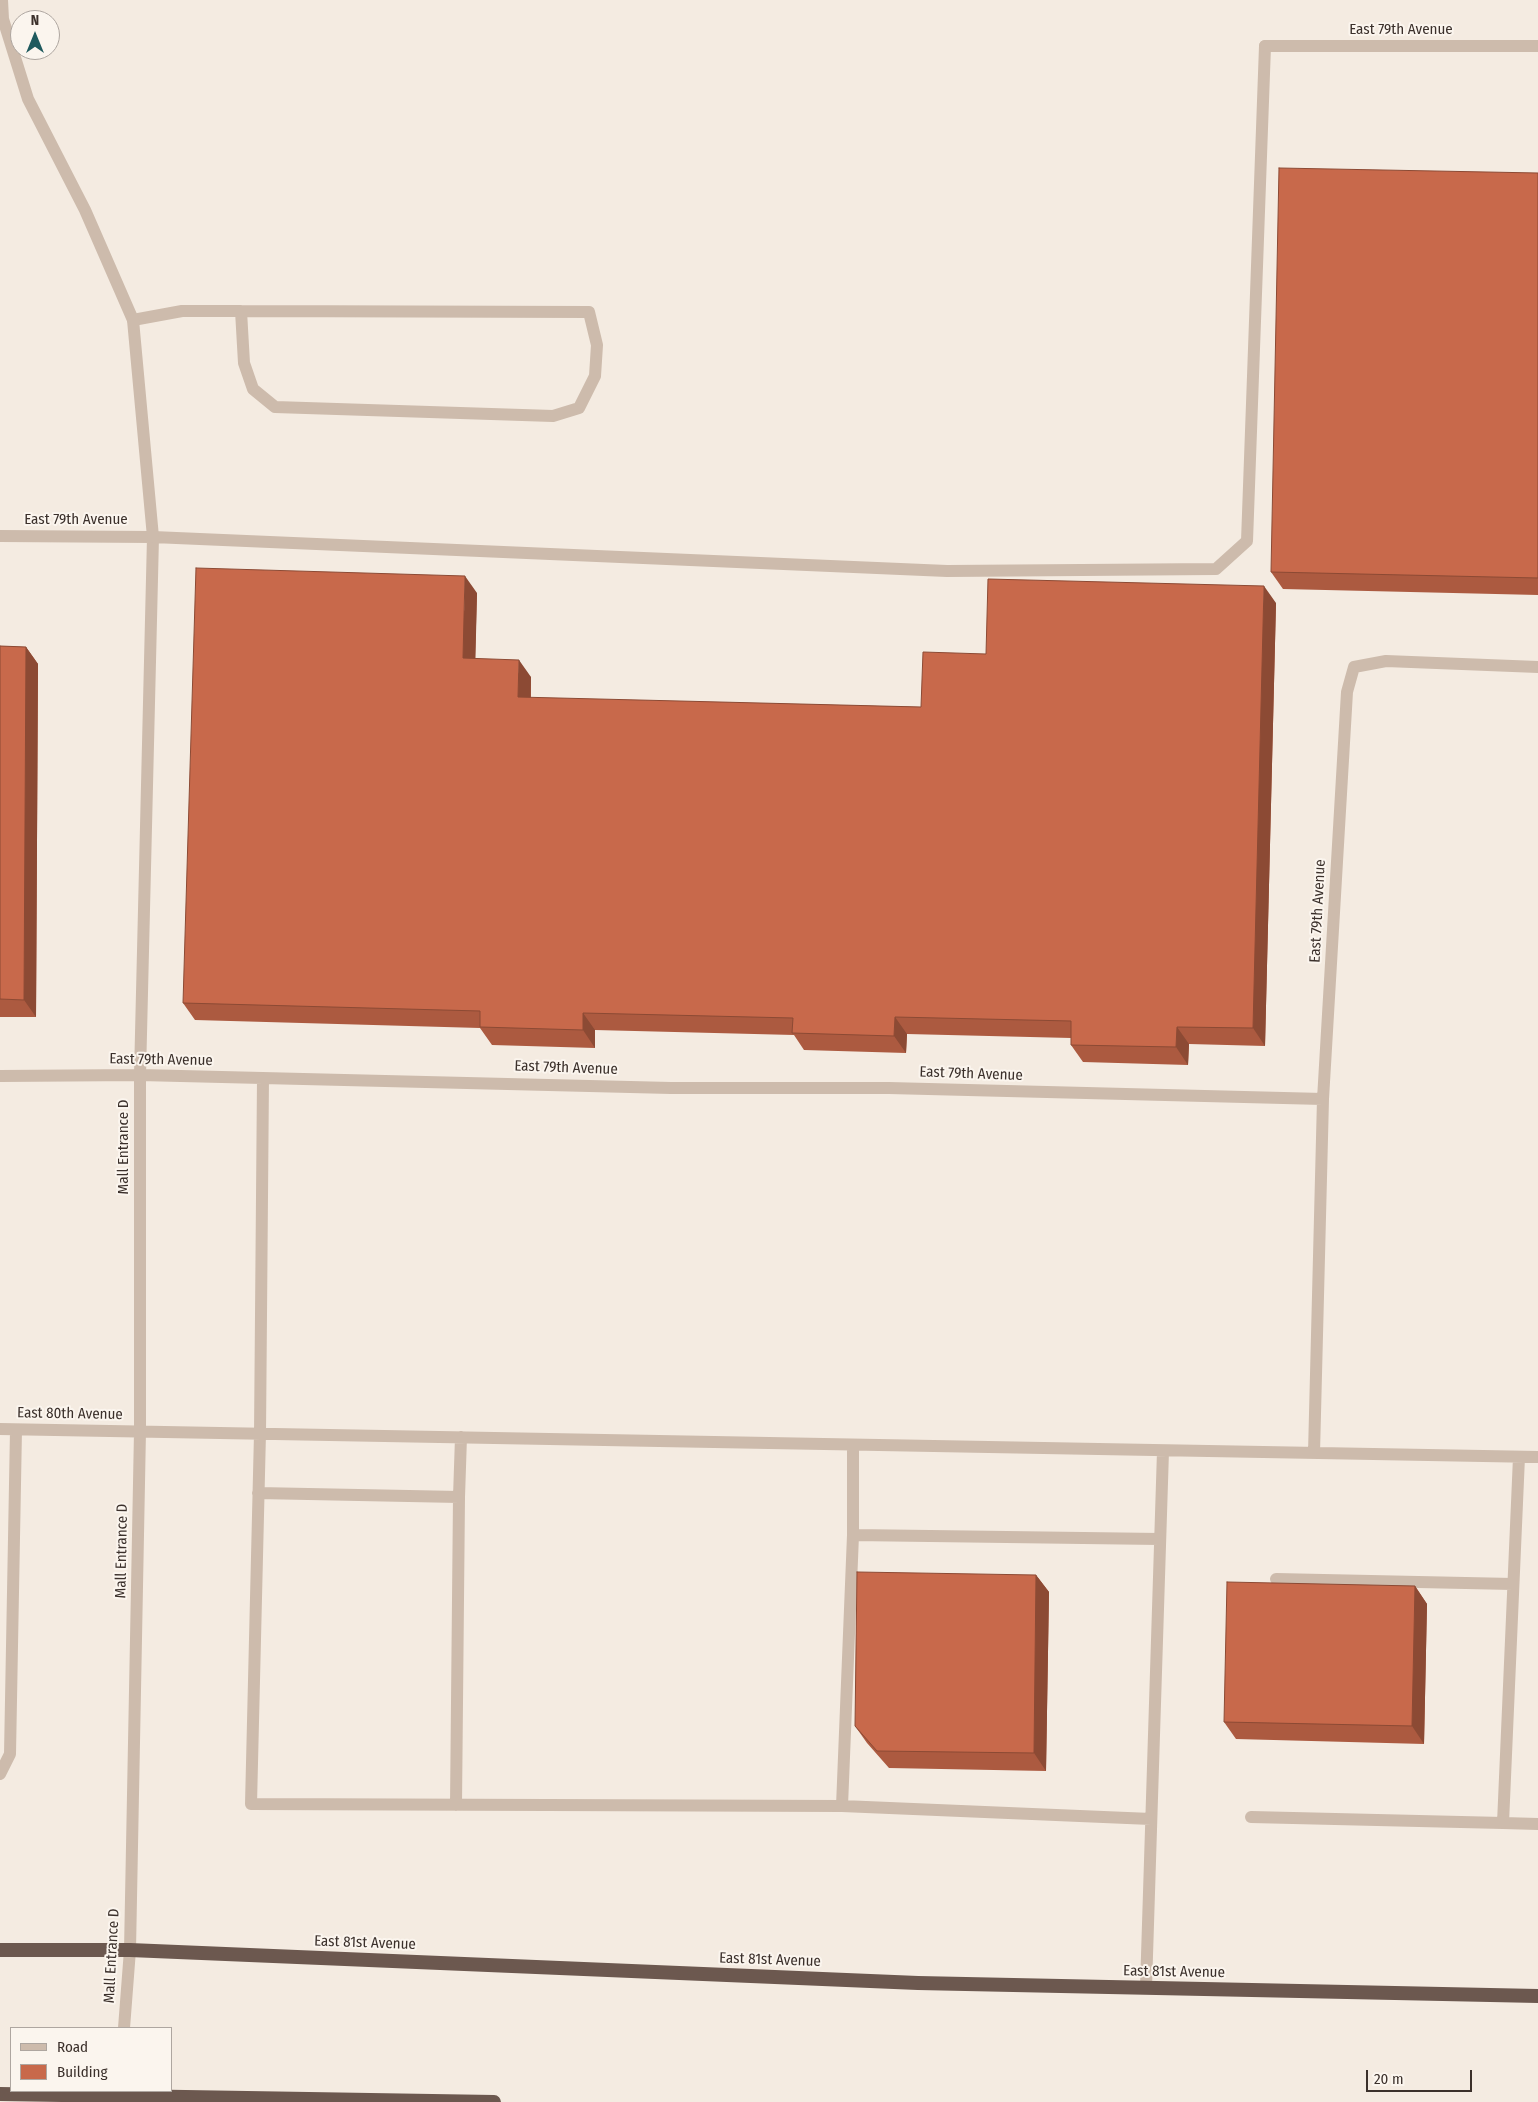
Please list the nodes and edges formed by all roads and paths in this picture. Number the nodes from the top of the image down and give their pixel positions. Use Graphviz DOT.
graph roads {
  1 [pos="2,0"];
  2 [pos="1538,46"];
  3 [pos="241,311"];
  4 [pos="133,320"];
  5 [pos="0,536"];
  6 [pos="152,537"];
  7 [pos="1538,667"];
  8 [pos="140,1075"];
  9 [pos="0,1076"];
  10 [pos="263,1078"];
  11 [pos="1323,1099"];
  12 [pos="0,1429"];
  13 [pos="16,1430"];
  14 [pos="140,1431"];
  15 [pos="260,1433"];
  16 [pos="461,1437"];
  17 [pos="853,1446"];
  18 [pos="1163,1451"];
  19 [pos="1314,1452"];
  20 [pos="1519,1457"];
  21 [pos="1538,1457"];
  22 [pos="258,1493"];
  23 [pos="459,1497"];
  24 [pos="853,1535"];
  25 [pos="1160,1539"];
  26 [pos="1276,1580"];
  27 [pos="1514,1584"];
  28 [pos="0,1774"];
  29 [pos="456,1805"];
  30 [pos="842,1806"];
  31 [pos="1251,1817"];
  32 [pos="1151,1818"];
  33 [pos="1503,1823"];
  34 [pos="1538,1824"];
  35 [pos="0,1950"];
  36 [pos="130,1950"];
  37 [pos="1146,1987"];
  38 [pos="1538,1996"];
  39 [pos="124,2027"];
  40 [pos="0,2094"];
  41 [pos="119,2098"];
  42 [pos="494,2102"];
  1 -- 4 [label="street, Mall Entrance D"];
  2 -- 6 [label="street, East 79th Avenue"];
  3 -- 3 [label="street"];
  3 -- 4 [label="street"];
  4 -- 6 [label="street, Mall Entrance D"];
  5 -- 6 [label="street, East 79th Avenue"];
  6 -- 8 [label="street, Mall Entrance D"];
  7 -- 11 [label="street, East 79th Avenue"];
  8 -- 9 [label="street, East 79th Avenue"];
  8 -- 10 [label="street, East 79th Avenue"];
  8 -- 14 [label="street, Mall Entrance D"];
  10 -- 11 [label="street, East 79th Avenue"];
  10 -- 15 [label="street"];
  11 -- 19 [label="street"];
  12 -- 13 [label="street, East 80th Avenue"];
  13 -- 14 [label="street, East 80th Avenue"];
  13 -- 28 [label="street"];
  14 -- 15 [label="street, East 80th Avenue"];
  14 -- 36 [label="street, Mall Entrance D"];
  15 -- 16 [label="street, East 80th Avenue"];
  15 -- 22 [label="street"];
  16 -- 17 [label="street, East 80th Avenue"];
  16 -- 23 [label="street"];
  17 -- 18 [label="street, East 80th Avenue"];
  17 -- 24 [label="street"];
  18 -- 19 [label="street, East 80th Avenue"];
  18 -- 25 [label="street"];
  19 -- 20 [label="street, East 80th Avenue"];
  20 -- 21 [label="street, East 80th Avenue"];
  20 -- 27 [label="street"];
  22 -- 23 [label="street"];
  22 -- 29 [label="street"];
  23 -- 29 [label="street"];
  24 -- 25 [label="street"];
  24 -- 30 [label="street"];
  25 -- 32 [label="street"];
  26 -- 27 [label="street"];
  27 -- 33 [label="street"];
  29 -- 30 [label="street"];
  30 -- 32 [label="street"];
  31 -- 33 [label="street"];
  32 -- 37 [label="street"];
  33 -- 34 [label="street"];
  35 -- 36 [label="highway, East 81st Avenue"];
  36 -- 37 [label="highway, East 81st Avenue"];
  36 -- 39 [label="street, Mall Entrance D"];
  37 -- 38 [label="highway, East 81st Avenue"];
  40 -- 41 [label="highway"];
  41 -- 42 [label="highway"];
}
